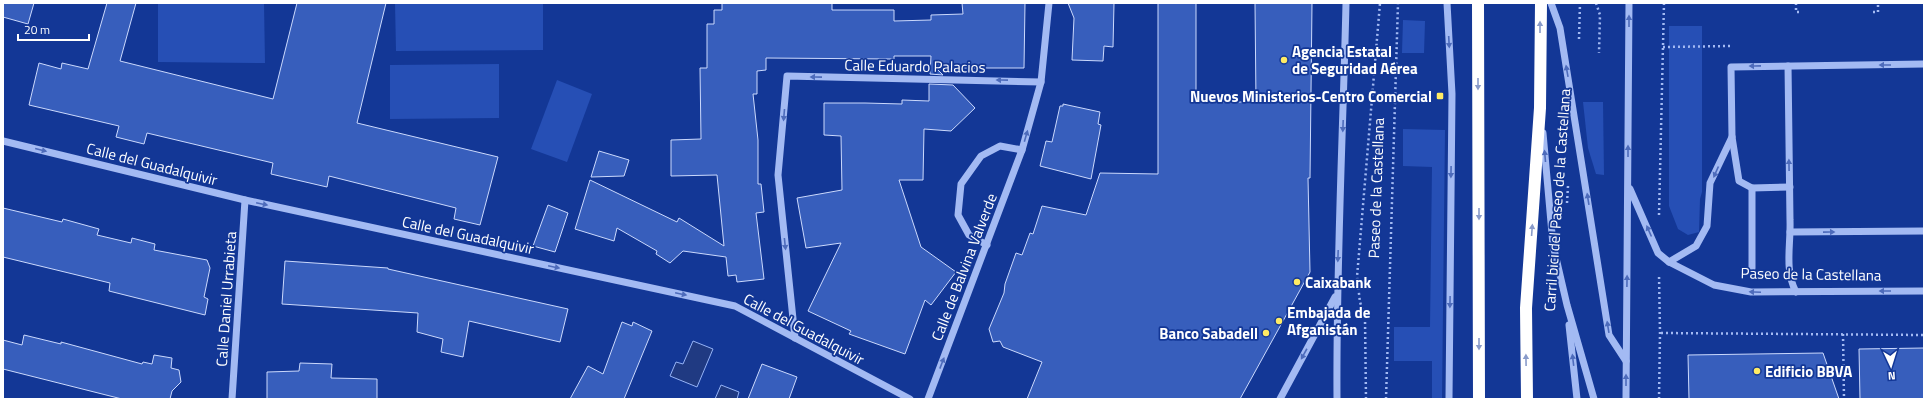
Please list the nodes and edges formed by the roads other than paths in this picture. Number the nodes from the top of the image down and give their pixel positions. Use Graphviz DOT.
graph roads {
  1 [pos="1049,3"];
  2 [pos="1346,3"];
  3 [pos="1447,3"];
  4 [pos="1478,3"];
  5 [pos="1540,3"];
  6 [pos="1551,3"];
  7 [pos="1629,3"];
  8 [pos="1924,64"];
  9 [pos="1788,66"];
  10 [pos="1041,82"];
  11 [pos="1540,108"];
  12 [pos="1732,137"];
  13 [pos="3,141"];
  14 [pos="1022,150"];
  15 [pos="1628,185"];
  16 [pos="1790,187"];
  17 [pos="1752,188"];
  18 [pos="245,200"];
  19 [pos="1924,231"];
  20 [pos="1790,232"];
  21 [pos="987,245"];
  22 [pos="1669,262"];
  23 [pos="1752,268"];
  24 [pos="1924,291"];
  25 [pos="1796,292"];
  26 [pos="1336,295"];
  27 [pos="1567,305"];
  28 [pos="795,338"];
  29 [pos="1626,362"];
  30 [pos="232,399"];
  31 [pos="910,399"];
  32 [pos="928,399"];
  33 [pos="1280,399"];
  34 [pos="1337,399"];
  35 [pos="1449,399"];
  36 [pos="1479,399"];
  37 [pos="1527,399"];
  38 [pos="1577,399"];
  39 [pos="1594,399"];
  40 [pos="1626,399"];
  1 -- 10 [label="street, Calle de Balvina Valverde"];
  2 -- 26 [label="street, one-way"];
  3 -- 35 [label="street, one-way"];
  4 -- 36 [label="highway, one-way"];
  11 -- 5 [label="highway, one-way"];
  29 -- 6 [label="street, one-way"];
  15 -- 7 [label="street, Paseo de la Castellana, one-way"];
  8 -- 9 [label="street, one-way"];
  9 -- 12 [label="street, one-way"];
  16 -- 9 [label="street, one-way"];
  14 -- 10 [label="street, Calle de Balvina Valverde, one-way"];
  10 -- 28 [label="street, Calle Eduardo Palacios, one-way"];
  27 -- 11 [label="street, one-way"];
  37 -- 11 [label="highway, one-way"];
  12 -- 17 [label="street"];
  12 -- 22 [label="street, one-way"];
  13 -- 18 [label="street, Calle del Guadalquivir, one-way"];
  14 -- 21 [label="street, Calle de Balvina Valverde"];
  14 -- 21 [label="street"];
  22 -- 15 [label="street, Paseo de la Castellana, one-way"];
  29 -- 15 [label="street, Paseo de la Castellana, one-way"];
  16 -- 17 [label="street"];
  16 -- 20 [label="street"];
  17 -- 23 [label="street"];
  18 -- 28 [label="street, Calle del Guadalquivir, one-way"];
  18 -- 30 [label="street, Calle Daniel Urrabieta"];
  20 -- 19 [label="street, one-way"];
  20 -- 25 [label="street"];
  32 -- 21 [label="street, Calle de Balvina Valverde, one-way"];
  25 -- 22 [label="street, Paseo de la Castellana, one-way"];
  24 -- 25 [label="street, Paseo de la Castellana, one-way"];
  26 -- 33 [label="street, one-way"];
  26 -- 34 [label="street"];
  38 -- 27 [label="street, one-way"];
  27 -- 39 [label="street"];
  28 -- 31 [label="street, Calle del Guadalquivir"];
  40 -- 29 [label="street, Paseo de la Castellana, one-way"];
}
